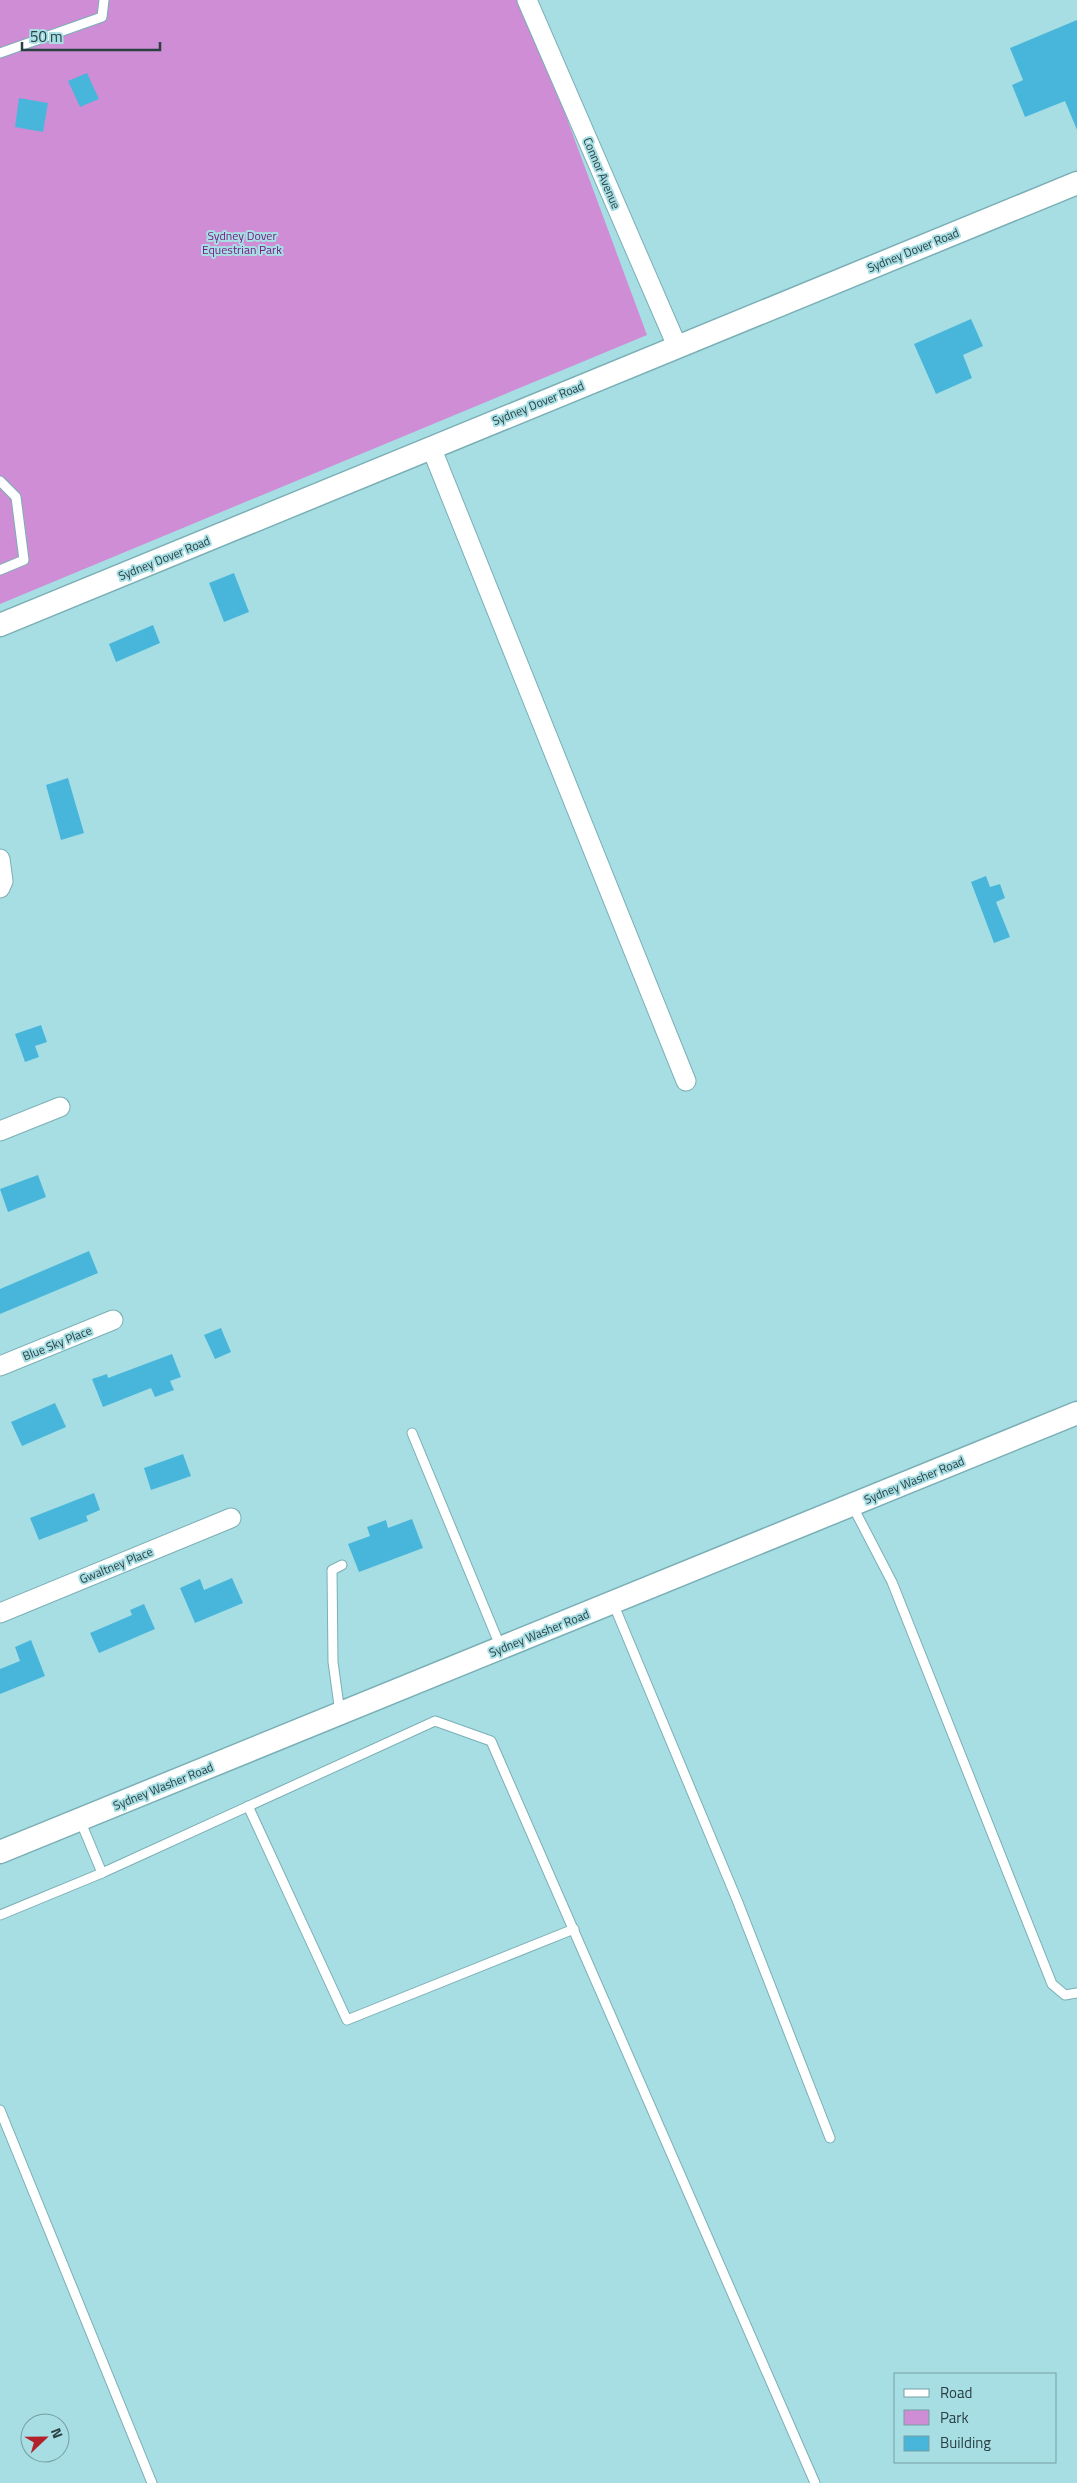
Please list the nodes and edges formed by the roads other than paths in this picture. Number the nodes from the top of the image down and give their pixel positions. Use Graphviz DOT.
graph roads {
  1 [pos="104,0"];
  2 [pos="527,0"];
  3 [pos="0,54"];
  4 [pos="1077,183"];
  5 [pos="677,346"];
  6 [pos="431,447"];
  7 [pos="0,481"];
  8 [pos="0,570"];
  9 [pos="0,625"];
  10 [pos="0,859"];
  11 [pos="0,888"];
  12 [pos="686,1081"];
  13 [pos="60,1107"];
  14 [pos="0,1131"];
  15 [pos="113,1320"];
  16 [pos="0,1366"];
  17 [pos="1077,1413"];
  18 [pos="412,1434"];
  19 [pos="852,1505"];
  20 [pos="231,1518"];
  21 [pos="342,1566"];
  22 [pos="613,1602"];
  23 [pos="0,1613"];
  24 [pos="501,1648"];
  25 [pos="340,1714"];
  26 [pos="248,1806"];
  27 [pos="80,1819"];
  28 [pos="0,1852"];
  29 [pos="102,1872"];
  30 [pos="0,1915"];
  31 [pos="574,1929"];
  32 [pos="1077,1993"];
  33 [pos="0,2110"];
  34 [pos="830,2138"];
  35 [pos="152,2483"];
  36 [pos="815,2483"];
  1 -- 3 [label="lane"];
  2 -- 5 [label="street, Connor Avenue"];
  4 -- 5 [label="street, Sydney Dover Road"];
  5 -- 6 [label="street, Sydney Dover Road"];
  6 -- 9 [label="street, Sydney Dover Road"];
  6 -- 12 [label="street"];
  7 -- 8 [label="lane"];
  10 -- 11 [label="street"];
  13 -- 14 [label="street"];
  15 -- 16 [label="street, Blue Sky Place"];
  17 -- 19 [label="street, Sydney Washer Road"];
  18 -- 24 [label="lane"];
  19 -- 22 [label="street, Sydney Washer Road"];
  19 -- 32 [label="lane"];
  20 -- 23 [label="street, Gwaltney Place"];
  21 -- 25 [label="lane"];
  22 -- 24 [label="street, Sydney Washer Road"];
  22 -- 34 [label="lane"];
  24 -- 25 [label="street, Sydney Washer Road"];
  25 -- 27 [label="street, Sydney Washer Road"];
  26 -- 29 [label="lane"];
  26 -- 31 [label="lane"];
  26 -- 31 [label="lane"];
  27 -- 28 [label="street, Sydney Washer Road"];
  27 -- 29 [label="lane"];
  29 -- 30 [label="lane"];
  31 -- 36 [label="lane"];
  33 -- 35 [label="lane"];
}
